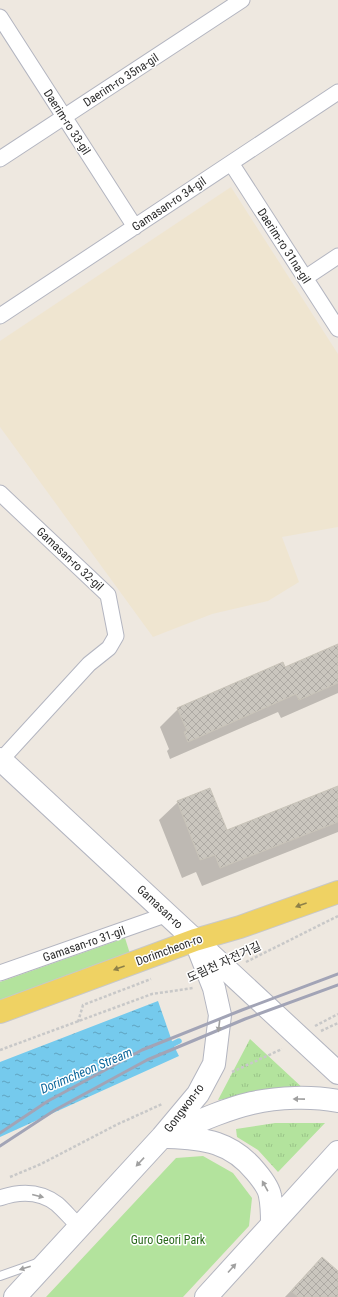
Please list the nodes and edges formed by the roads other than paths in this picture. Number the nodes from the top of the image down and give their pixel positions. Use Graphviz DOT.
graph roads {
  1 [pos="242,0"];
  2 [pos="0,17"];
  3 [pos="338,92"];
  4 [pos="64,117"];
  5 [pos="0,159"];
  6 [pos="230,163"];
  7 [pos="135,227"];
  8 [pos="338,256"];
  9 [pos="305,278"];
  10 [pos="0,316"];
  11 [pos="338,329"];
  12 [pos="0,493"];
  13 [pos="0,759"];
  14 [pos="338,892"];
  15 [pos="168,914"];
  16 [pos="195,940"];
  17 [pos="0,973"];
  18 [pos="0,1012"];
  19 [pos="338,1073"];
  20 [pos="338,1101"];
  21 [pos="162,1137"];
  22 [pos="338,1152"];
  23 [pos="338,1177"];
  24 [pos="305,1188"];
  25 [pos="0,1198"];
  26 [pos="272,1224"];
  27 [pos="80,1227"];
  28 [pos="50,1260"];
  29 [pos="0,1276"];
  30 [pos="15,1297"];
  31 [pos="206,1297"];
  1 -- 4 [label="street, Daerim-ro 35na-gil"];
  2 -- 4 [label="street, Daerim-ro 33-gil"];
  3 -- 6 [label="street, Gamasan-ro 34-gil"];
  4 -- 5 [label="street, Daerim-ro 35na-gil"];
  4 -- 7 [label="street, Daerim-ro 33-gil"];
  6 -- 7 [label="street, Gamasan-ro 34-gil"];
  6 -- 9 [label="street, Daerim-ro 31na-gil"];
  7 -- 10 [label="street, Gamasan-ro 34-gil"];
  8 -- 9 [label="street"];
  9 -- 11 [label="street, Daerim-ro 31na-gil"];
  12 -- 13 [label="street, Gamasan-ro 32-gil"];
  13 -- 15 [label="main road, Gamasan-ro"];
  14 -- 16 [label="main road, Dorimcheon-ro, one-way"];
  15 -- 16 [label="main road, Gamasan-ro"];
  15 -- 17 [label="street, Gamasan-ro 31-gil"];
  16 -- 18 [label="main road, Dorimcheon-ro, one-way"];
  16 -- 19 [label="main road, Gamasan-ro"];
  16 -- 21 [label="main road, Gongwon-ro, one-way"];
  20 -- 21 [label="main road, one-way"];
  26 -- 21 [label="main road, Gongwon-ro, one-way"];
  21 -- 27 [label="main road, Gongwon-ro, one-way"];
  22 -- 24 [label="main road"];
  23 -- 24 [label="main road"];
  24 -- 26 [label="main road"];
  25 -- 27 [label="street, one-way"];
  31 -- 26 [label="main road, one-way"];
  27 -- 28 [label="main road, Gongwon-ro"];
  28 -- 29 [label="lane, one-way"];
  28 -- 30 [label="main road, Gongwon-ro"];
}
